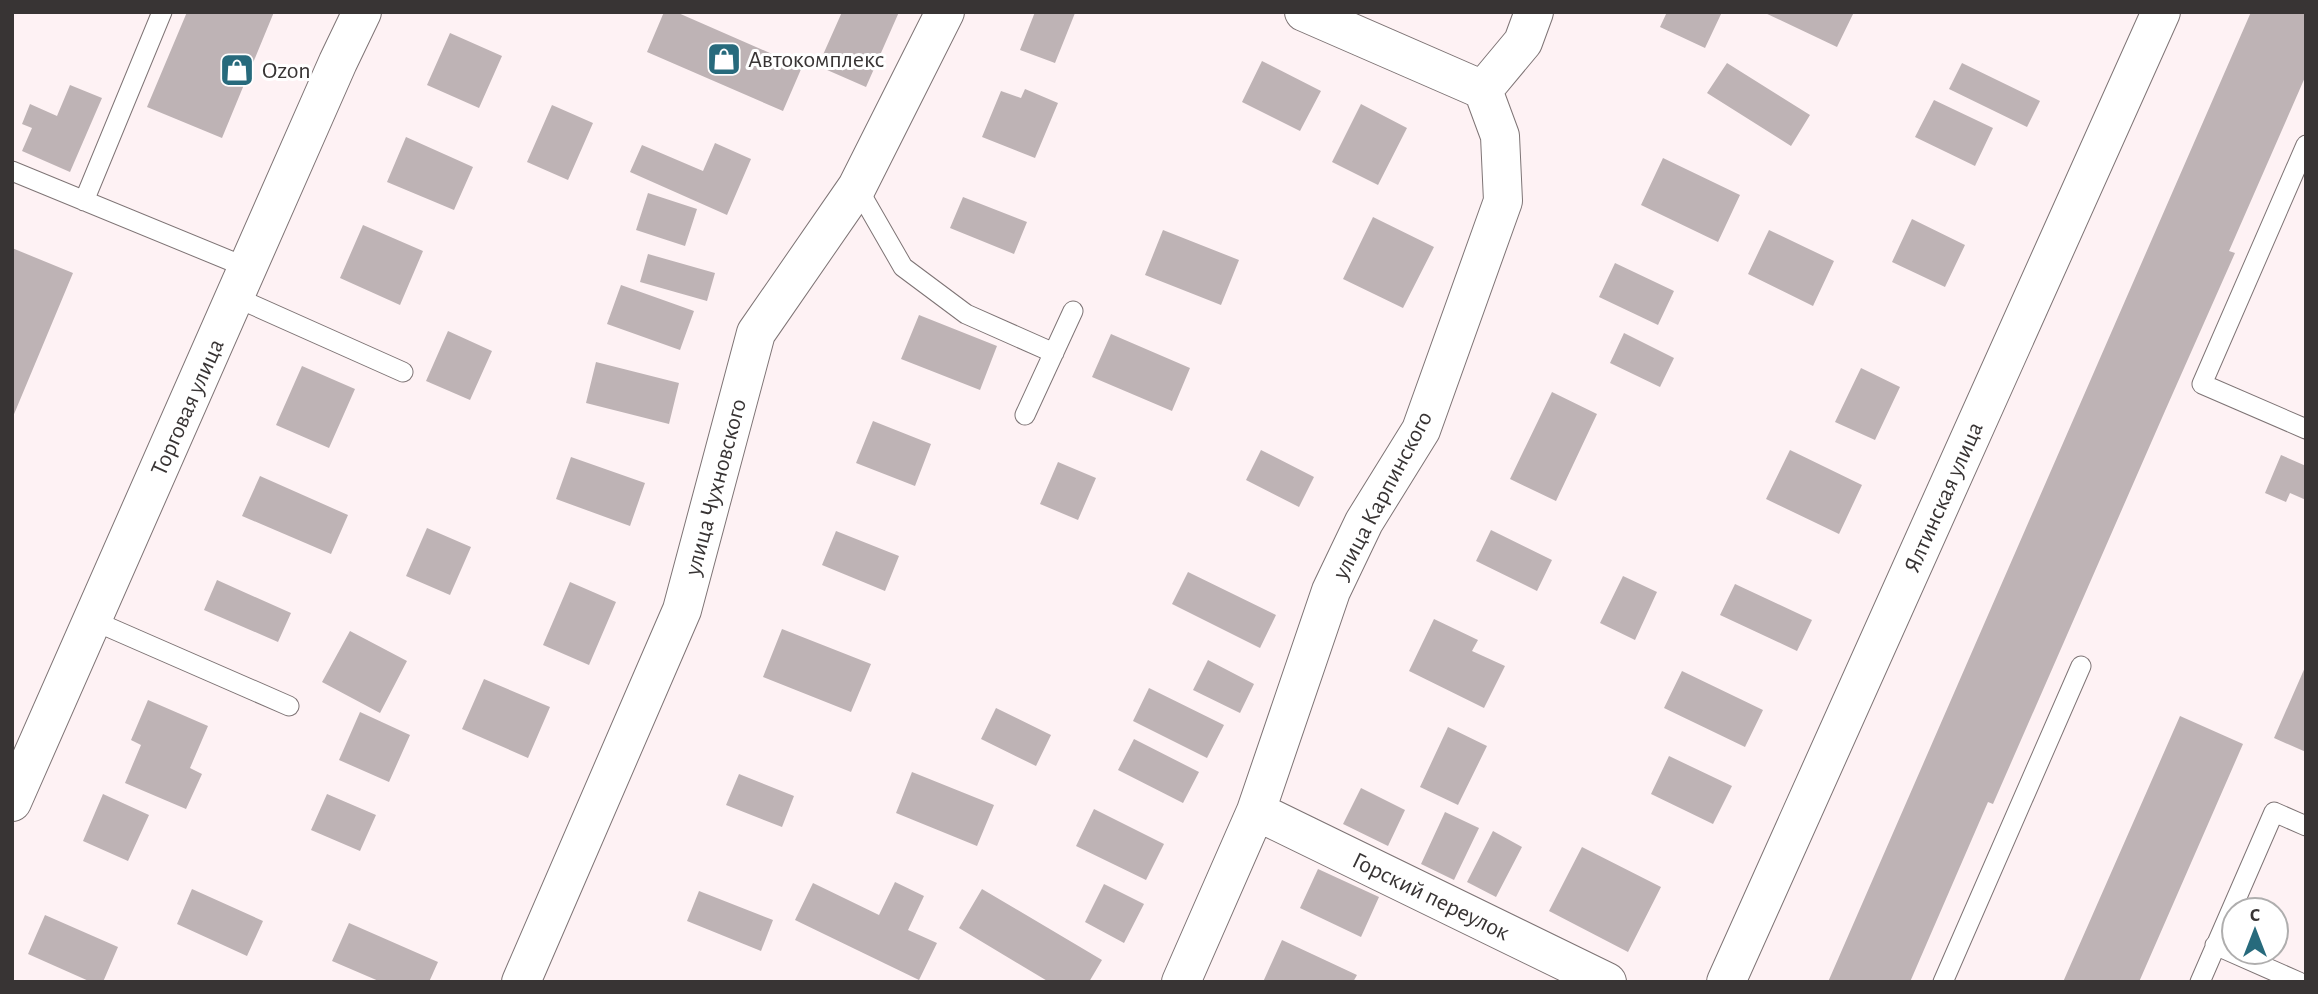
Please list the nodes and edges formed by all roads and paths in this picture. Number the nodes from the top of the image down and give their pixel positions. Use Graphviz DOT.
graph roads {
  1 [pos="162,12"];
  2 [pos="362,12"];
  3 [pos="945,12"];
  4 [pos="1304,12"];
  5 [pos="1534,12"];
  6 [pos="2161,12"];
  7 [pos="1483,90"];
  8 [pos="2306,145"];
  9 [pos="2301,169"];
  10 [pos="12,171"];
  11 [pos="857,187"];
  12 [pos="84,201"];
  13 [pos="241,282"];
  14 [pos="1073,311"];
  15 [pos="1054,353"];
  16 [pos="403,372"];
  17 [pos="1026,415"];
  18 [pos="2306,429"];
  19 [pos="92,620"];
  20 [pos="2081,666"];
  21 [pos="289,706"];
  22 [pos="12,802"];
  23 [pos="1256,811"];
  24 [pos="2306,825"];
  25 [pos="2216,945"];
  26 [pos="521,982"];
  27 [pos="1181,982"];
  28 [pos="1607,982"];
  29 [pos="1726,982"];
  30 [pos="1943,982"];
  31 [pos="2200,982"];
  32 [pos="2299,982"];
  1 -- 12 [label="lane"];
  2 -- 13 [label="street, Торговая улица"];
  3 -- 11 [label="street, улица Чухновского"];
  4 -- 7 [label="street"];
  5 -- 7 [label="street"];
  6 -- 29 [label="street, Ялтинская улица"];
  7 -- 23 [label="street, улица Карпинского"];
  8 -- 9 [label="lane"];
  9 -- 18 [label="lane"];
  10 -- 12 [label="lane"];
  11 -- 15 [label="lane"];
  11 -- 26 [label="street, улица Чухновского"];
  12 -- 13 [label="lane"];
  13 -- 16 [label="lane"];
  13 -- 19 [label="street, Торговая улица"];
  14 -- 15 [label="lane"];
  15 -- 17 [label="lane"];
  19 -- 21 [label="lane"];
  19 -- 22 [label="street, Торговая улица"];
  20 -- 30 [label="lane"];
  23 -- 27 [label="street, улица Карпинского"];
  23 -- 28 [label="street, Горский переулок"];
  24 -- 25 [label="lane"];
  25 -- 31 [label="lane"];
  25 -- 32 [label="lane"];
}
